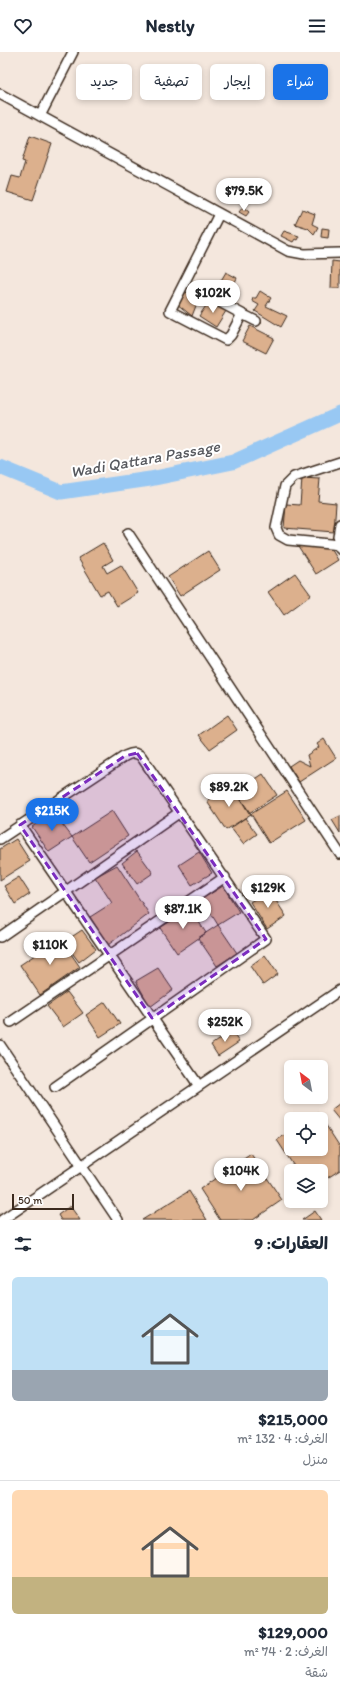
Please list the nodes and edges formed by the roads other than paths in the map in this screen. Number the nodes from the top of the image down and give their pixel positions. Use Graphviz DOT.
graph roads {
  1 [pos="73,52"];
  2 [pos="0,94"];
  3 [pos="40,116"];
  4 [pos="219,214"];
  5 [pos="340,253"];
  6 [pos="200,291"];
  7 [pos="242,314"];
  8 [pos="256,321"];
  9 [pos="340,462"];
  10 [pos="340,524"];
  11 [pos="128,533"];
  12 [pos="339,546"];
  13 [pos="180,812"];
  14 [pos="20,825"];
  15 [pos="0,839"];
  16 [pos="340,854"];
  17 [pos="225,877"];
  18 [pos="66,892"];
  19 [pos="0,937"];
  20 [pos="109,955"];
  21 [pos="340,990"];
  22 [pos="152,1018"];
  23 [pos="11,1022"];
  24 [pos="0,1046"];
  25 [pos="198,1086"];
  26 [pos="54,1087"];
  27 [pos="81,1166"];
  28 [pos="2,1220"];
  29 [pos="118,1220"];
  1 -- 3 [label="street"];
  2 -- 3 [label="street"];
  3 -- 4 [label="street"];
  4 -- 5 [label="street"];
  4 -- 7 [label="street"];
  6 -- 7 [label="street"];
  7 -- 8 [label="street"];
  9 -- 12 [label="street"];
  10 -- 12 [label="street"];
  11 -- 16 [label="street"];
  13 -- 14 [label="street"];
  13 -- 17 [label="street"];
  13 -- 18 [label="street"];
  14 -- 15 [label="street"];
  14 -- 18 [label="street"];
  17 -- 20 [label="street"];
  17 -- 22 [label="street"];
  18 -- 19 [label="street"];
  18 -- 20 [label="street"];
  20 -- 22 [label="street"];
  20 -- 23 [label="street"];
  21 -- 25 [label="street"];
  22 -- 25 [label="street"];
  22 -- 26 [label="street"];
  24 -- 27 [label="street"];
  25 -- 27 [label="street"];
  27 -- 28 [label="street"];
  27 -- 29 [label="street"];
}
